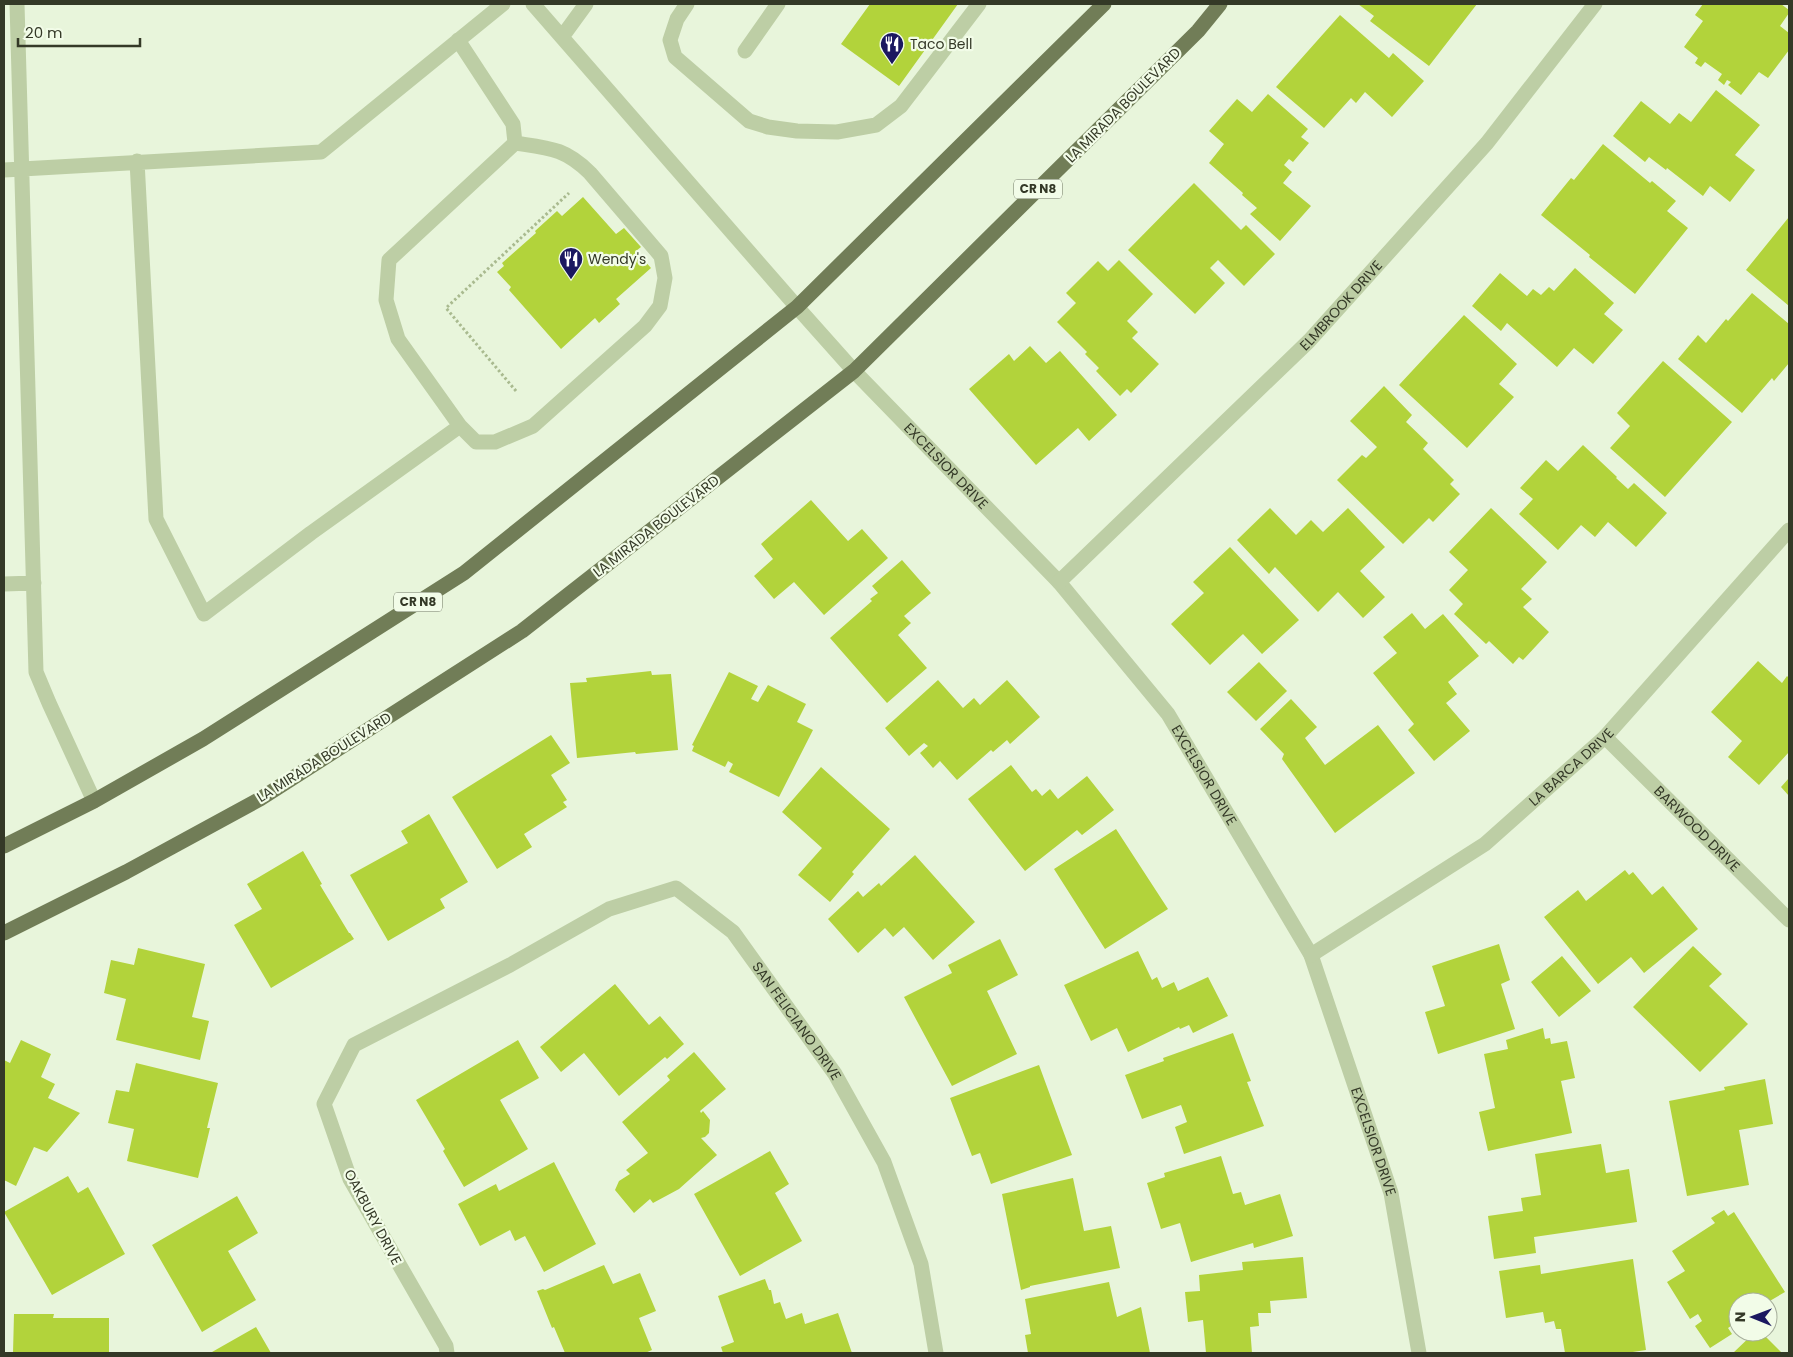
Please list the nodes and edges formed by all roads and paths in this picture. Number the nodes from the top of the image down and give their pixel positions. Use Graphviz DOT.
graph roads {
  1 [pos="17,4"];
  2 [pos="502,4"];
  3 [pos="533,4"];
  4 [pos="586,4"];
  5 [pos="687,4"];
  6 [pos="778,4"];
  7 [pos="979,4"];
  8 [pos="1104,4"];
  9 [pos="1220,4"];
  10 [pos="1595,4"];
  11 [pos="562,37"];
  12 [pos="458,40"];
  13 [pos="745,50"];
  14 [pos="515,143"];
  15 [pos="137,162"];
  16 [pos="22,168"];
  17 [pos="4,170"];
  18 [pos="571,191"];
  19 [pos="797,307"];
  20 [pos="854,371"];
  21 [pos="516,391"];
  22 [pos="460,426"];
  23 [pos="1789,530"];
  24 [pos="1059,582"];
  25 [pos="34,583"];
  26 [pos="4,584"];
  27 [pos="1605,737"];
  28 [pos="94,801"];
  29 [pos="4,846"];
  30 [pos="1789,920"];
  31 [pos="4,933"];
  32 [pos="1311,955"];
  33 [pos="510,965"];
  34 [pos="447,1353"];
  35 [pos="936,1353"];
  36 [pos="1419,1353"];
  1 -- 16 [label="street"];
  2 -- 12 [label="street"];
  3 -- 11 [label="street, EXCELSIOR DRIVE"];
  4 -- 11 [label="street"];
  5 -- 7 [label="street"];
  6 -- 13 [label="street"];
  8 -- 19 [label="main road, CR N8"];
  9 -- 20 [label="main road, LA MIRADA BOULEVARD / CR N8"];
  10 -- 24 [label="street, ELMBROOK DRIVE"];
  11 -- 19 [label="street, EXCELSIOR DRIVE"];
  12 -- 14 [label="street"];
  12 -- 15 [label="street"];
  14 -- 22 [label="street"];
  14 -- 22 [label="street"];
  15 -- 16 [label="street"];
  15 -- 22 [label="street"];
  16 -- 17 [label="street"];
  16 -- 25 [label="street"];
  18 -- 21 [label="path"];
  19 -- 20 [label="street, EXCELSIOR DRIVE"];
  19 -- 28 [label="main road, CR N8"];
  20 -- 24 [label="street, EXCELSIOR DRIVE"];
  20 -- 31 [label="main road, LA MIRADA BOULEVARD / CR N8"];
  23 -- 27 [label="street, LA BARCA DRIVE"];
  24 -- 32 [label="street, EXCELSIOR DRIVE"];
  25 -- 26 [label="street"];
  25 -- 28 [label="street"];
  27 -- 30 [label="street, BARWOOD DRIVE"];
  27 -- 32 [label="street, LA BARCA DRIVE"];
  28 -- 29 [label="main road, CR N8"];
  32 -- 36 [label="street, EXCELSIOR DRIVE"];
  33 -- 34 [label="street, OAKBURY DRIVE"];
  33 -- 35 [label="street, SAN FELICIANO DRIVE"];
}
